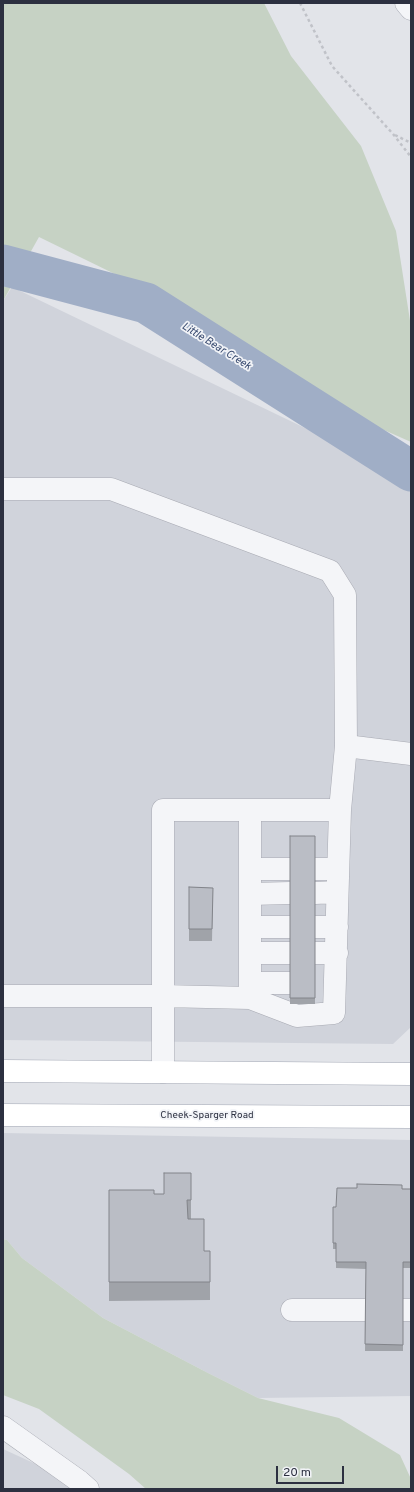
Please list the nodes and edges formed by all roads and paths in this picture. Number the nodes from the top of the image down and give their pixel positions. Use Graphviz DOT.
graph roads {
  1 [pos="300,3"];
  2 [pos="406,3"];
  3 [pos="411,9"];
  4 [pos="393,134"];
  5 [pos="411,143"];
  6 [pos="411,157"];
  7 [pos="3,489"];
  8 [pos="346,746"];
  9 [pos="411,754"];
  10 [pos="250,810"];
  11 [pos="340,810"];
  12 [pos="250,869"];
  13 [pos="290,869"];
  14 [pos="315,869"];
  15 [pos="338,869"];
  16 [pos="337,892"];
  17 [pos="290,893"];
  18 [pos="315,893"];
  19 [pos="250,894"];
  20 [pos="250,927"];
  21 [pos="290,927"];
  22 [pos="315,927"];
  23 [pos="337,927"];
  24 [pos="250,953"];
  25 [pos="290,953"];
  26 [pos="315,953"];
  27 [pos="337,953"];
  28 [pos="290,983"];
  29 [pos="250,991"];
  30 [pos="3,996"];
  31 [pos="164,996"];
  32 [pos="3,1071"];
  33 [pos="164,1072"];
  34 [pos="411,1074"];
  35 [pos="3,1115"];
  36 [pos="411,1116"];
  37 [pos="292,1310"];
  38 [pos="366,1310"];
  39 [pos="3,1427"];
  40 [pos="88,1489"];
  1 -- 4 [label="path"];
  2 -- 3 [label="street"];
  4 -- 5 [label="path"];
  4 -- 6 [label="path"];
  7 -- 8 [label="street"];
  8 -- 9 [label="street"];
  8 -- 11 [label="street"];
  10 -- 11 [label="street"];
  10 -- 12 [label="street"];
  10 -- 31 [label="street"];
  11 -- 15 [label="street"];
  12 -- 13 [label="street"];
  12 -- 19 [label="street"];
  14 -- 15 [label="street"];
  15 -- 16 [label="street"];
  16 -- 18 [label="street"];
  16 -- 23 [label="street"];
  17 -- 19 [label="street"];
  19 -- 20 [label="street"];
  20 -- 21 [label="street"];
  20 -- 24 [label="street"];
  22 -- 23 [label="street"];
  23 -- 27 [label="street"];
  24 -- 25 [label="street"];
  24 -- 29 [label="street"];
  26 -- 27 [label="street"];
  27 -- 29 [label="street"];
  28 -- 29 [label="street"];
  29 -- 31 [label="street"];
  30 -- 31 [label="street"];
  31 -- 33 [label="street"];
  32 -- 33 [label="main road"];
  33 -- 34 [label="main road"];
  35 -- 36 [label="main road, Cheek-Sparger Road"];
  37 -- 38 [label="street"];
  39 -- 40 [label="street"];
}
